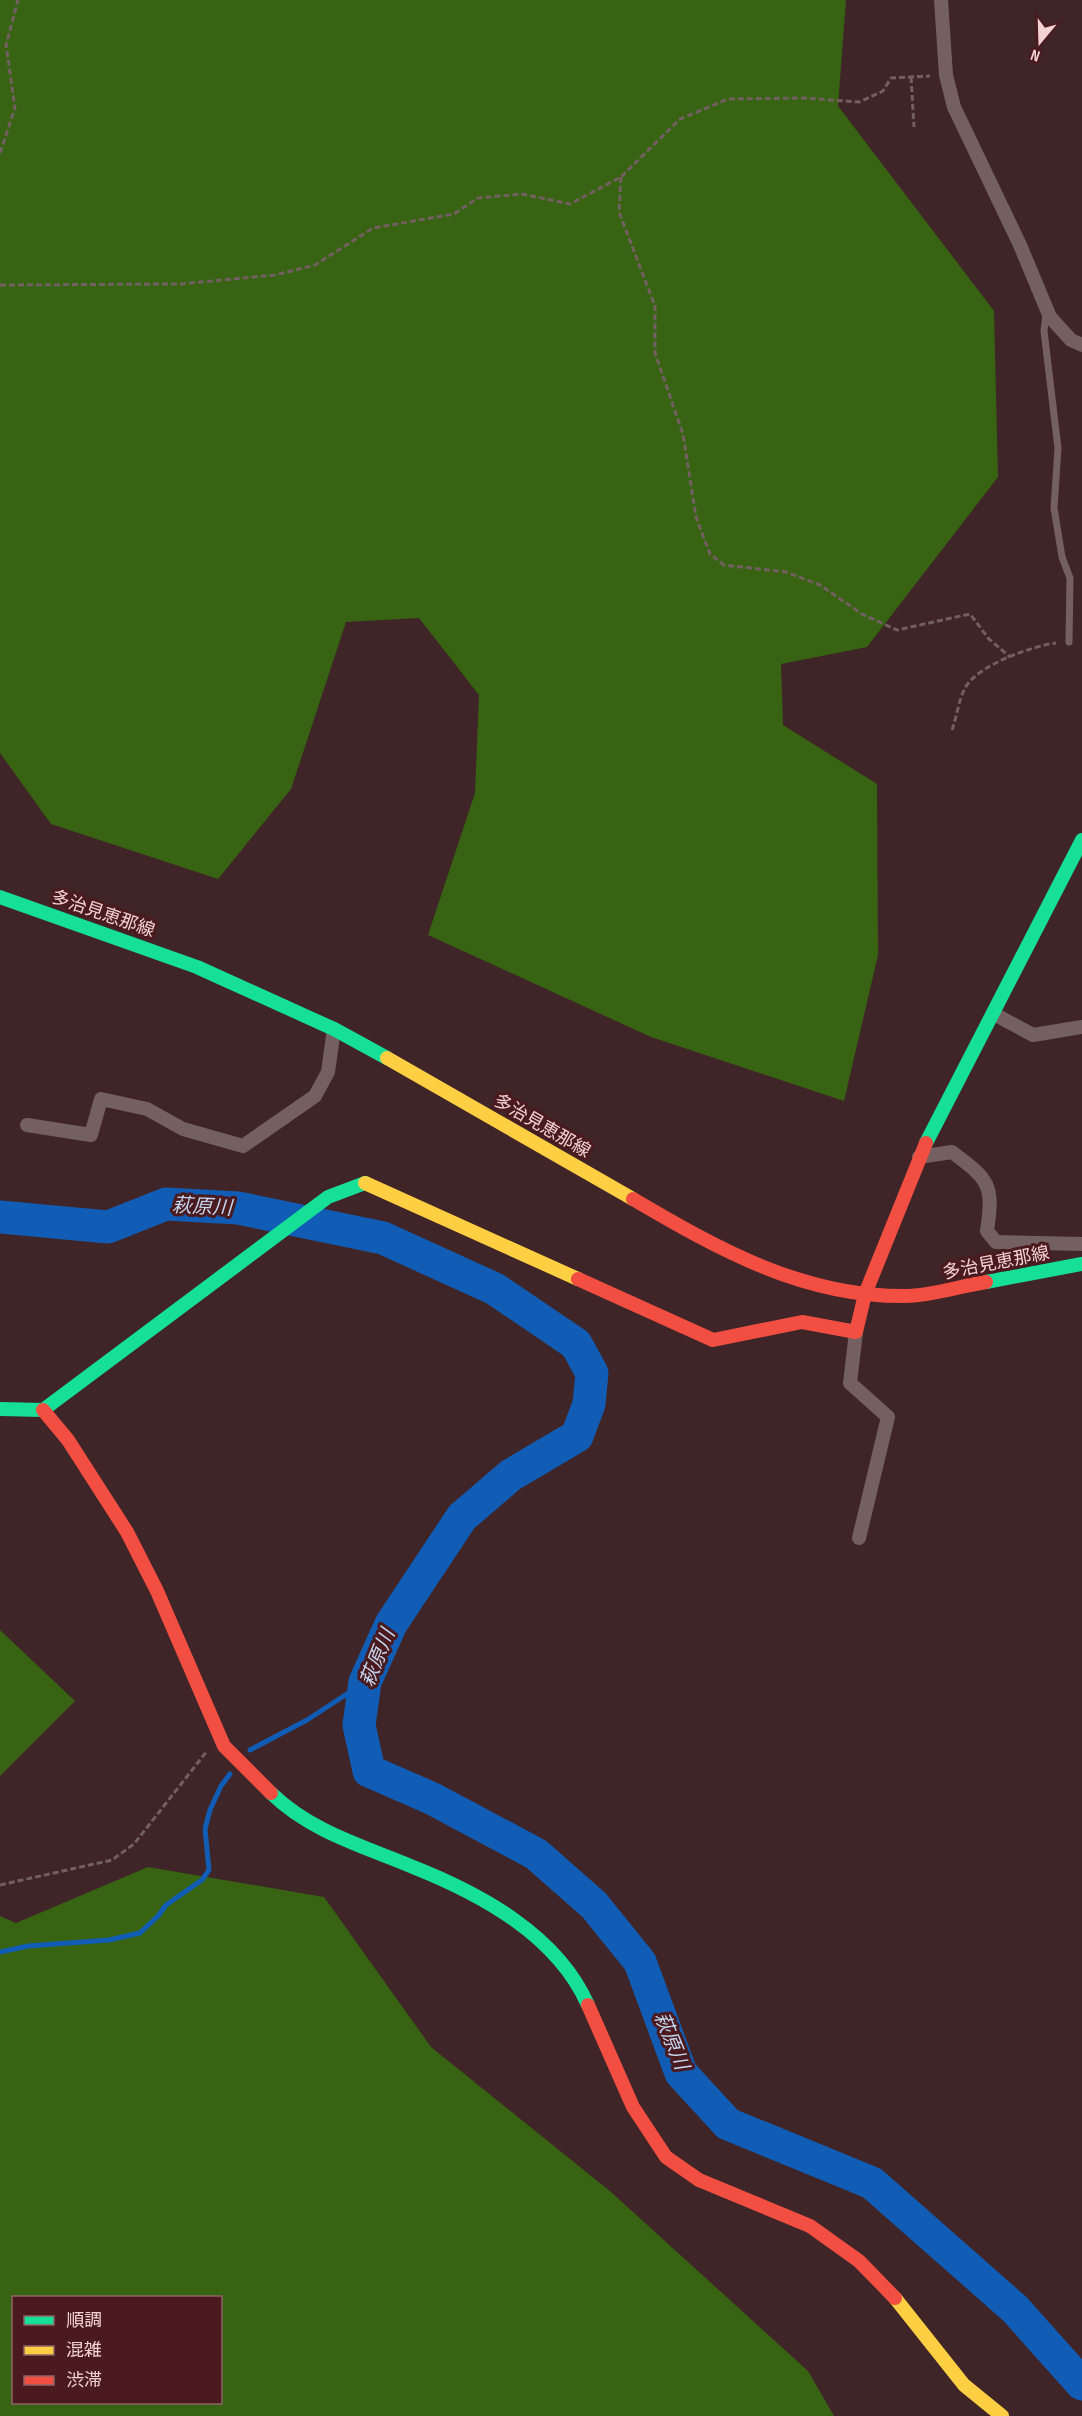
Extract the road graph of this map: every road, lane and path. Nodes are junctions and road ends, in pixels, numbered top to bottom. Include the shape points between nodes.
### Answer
1 (18, 0) edge
2 (941, 0) edge
3 (946, 75) junction
4 (911, 77) junction
5 (914, 127) dead end
6 (0, 153) edge
7 (621, 177) junction
8 (0, 285) edge
9 (1046, 308) junction
10 (1082, 345) edge
11 (1069, 642) joint
12 (1010, 657) junction
13 (952, 730) dead end
14 (1082, 840) edge
15 (0, 897) edge
16 (994, 1014) junction
17 (1082, 1027) edge
18 (334, 1029) junction
19 (27, 1125) dead end
20 (919, 1157) junction
21 (1082, 1244) edge
22 (1082, 1264) edge
23 (865, 1294) junction
24 (856, 1332) junction
25 (0, 1409) edge
26 (43, 1410) junction
27 (859, 1538) dead end
28 (220, 1735) junction
29 (0, 1885) edge
30 (1002, 2416) edge

1 - 6 path via 6,45 15,108
2 - 3 street
3 - 4 path
3 - 9 street via 954,107
4 - 5 path
4 - 7 path via 891,78 883,91 859,102 728,99 680,119
7 - 8 path via 570,204 522,194 478,198 454,214 373,228 315,265 275,275 180,284
7 - 12 path via 619,212 656,306 655,352 683,434 696,517 710,554 724,565 786,572 820,585 862,614 897,630 970,614 989,639
9 - 10 street via 1064,332
9 - 11 lane via 1044,331 1058,448 1054,508 1062,557 1070,578
11 - 12 path via 1040,645
12 - 13 path via 967,684
14 - 16 street
15 - 18 street, 多治見恵那線 via 197,967
16 - 17 street via 1034,1035
16 - 20 street
18 - 19 street via 328,1072 315,1096 243,1146 183,1130 147,1108 101,1100 92,1135
18 - 23 street, 多治見恵那線 via 712,1245 768,1271 813,1285
20 - 21 street via 952,1152 981,1174 992,1199 987,1231 996,1242
20 - 23 street
22 - 23 street, 多治見恵那線 via 936,1292 907,1296
23 - 24 street
24 - 26 street via 802,1322 713,1340 365,1183 328,1197
24 - 27 street via 850,1383 888,1418
25 - 26 street
26 - 28 street via 68,1440 127,1532 158,1591
28 - 29 path via 134,1844 112,1860
28 - 30 street via 224,1746 266,1788 307,1821 485,1900 554,1952 579,1985 633,2107 666,2157 699,2180 810,2226 859,2261 905,2309 964,2385

